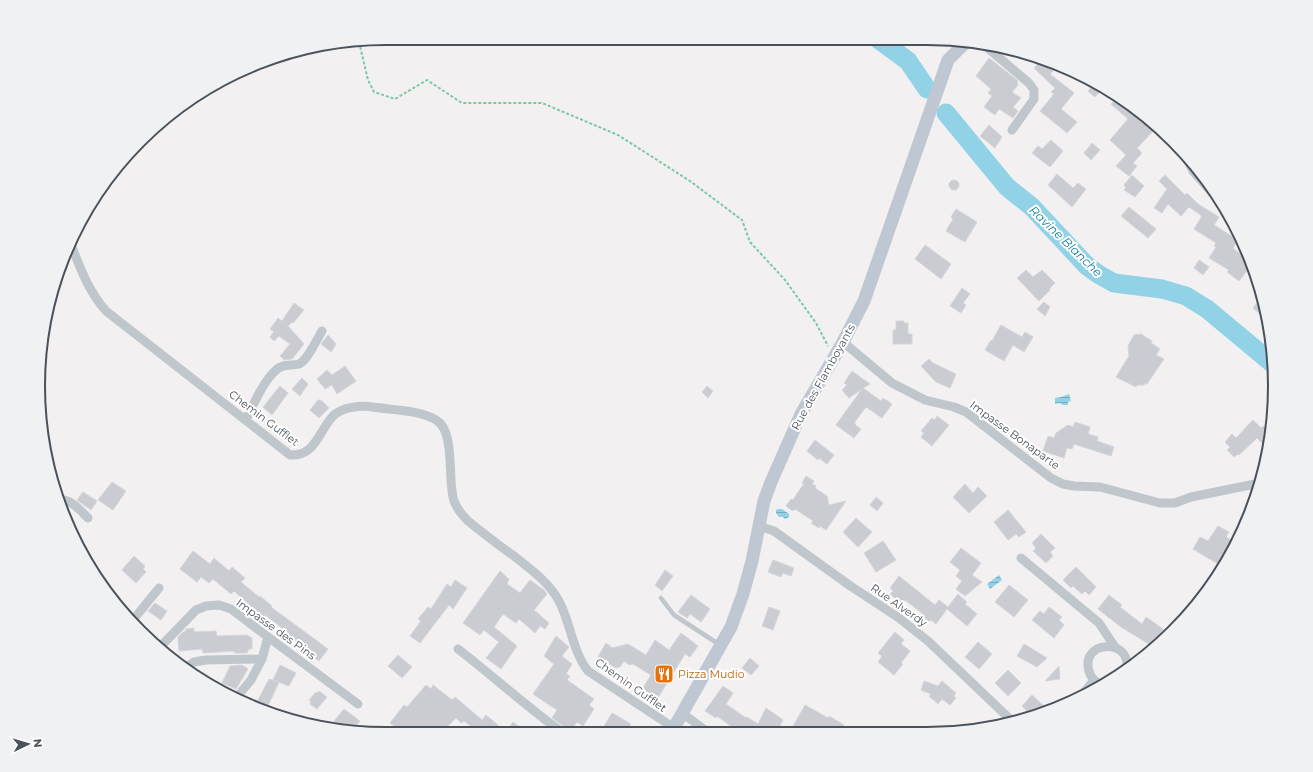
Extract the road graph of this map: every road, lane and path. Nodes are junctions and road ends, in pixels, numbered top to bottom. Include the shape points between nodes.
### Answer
1 (360, 46) edge
2 (961, 47) edge
3 (992, 52) edge
4 (1012, 130) dead end
5 (73, 250) edge
6 (322, 331) dead end
7 (843, 342) junction
8 (835, 354) junction
9 (246, 420) junction
10 (1253, 484) edge
11 (65, 502) edge
12 (88, 518) dead end
13 (759, 526) junction
14 (1021, 558) dead end
15 (159, 588) dead end
16 (661, 598) dead end
17 (136, 617) edge
18 (268, 637) junction
19 (164, 644) edge
20 (720, 645) junction
21 (1115, 647) junction
22 (458, 649) dead end
23 (262, 659) junction
24 (1126, 663) edge
25 (190, 665) edge
26 (1094, 680) junction
27 (1097, 682) edge
28 (1089, 686) edge
29 (240, 694) edge
30 (358, 704) dead end
31 (682, 714) junction
32 (1008, 717) edge
33 (554, 727) edge
34 (666, 727) edge
35 (674, 727) edge
36 (700, 727) edge

1 - 8 path via 368,80 374,92 395,99 427,80 462,103 542,103 618,136 690,181 742,220 750,242 786,280
2 - 7 main road, Rue des Flamboyants via 948,60 864,301
3 - 4 street via 1034,90 1034,99
5 - 9 street, Chemin Gufflet via 90,290 106,311
6 - 9 street via 304,361 276,370
7 - 8 main road, Rue des Flamboyants
7 - 10 street, Impasse Bonaparte via 892,383 925,400 966,412 1051,478 1063,484 1100,486 1160,503 1175,503 1191,497
8 - 13 main road, Rue des Flamboyants via 800,414 787,443 764,501
9 - 34 street, Chemin Gufflet via 290,455 299,455 307,452 333,416 342,410 368,406 421,414 436,420 446,432 452,491 458,511 544,580 566,616 576,650 588,671
11 - 12 street via 75,505
13 - 20 main road, Rue des Flamboyants via 743,594 731,627
13 - 32 street, Rue Alverdy via 774,531 910,627
14 - 21 street via 1099,623
15 - 17 street
16 - 20 lane via 674,615
18 - 19 street, Impasse des Pins via 231,609 219,605 196,610
18 - 23 street
18 - 30 street, Impasse des Pins
20 - 31 main road, Rue des Flamboyants
21 - 24 street via 1125,657
21 - 26 street via 1097,648 1090,656 1088,667
22 - 33 street
23 - 25 street via 206,660
23 - 29 street via 251,680
26 - 27 street
26 - 28 street
31 - 35 main road, Rue des Flamboyants
31 - 36 street

